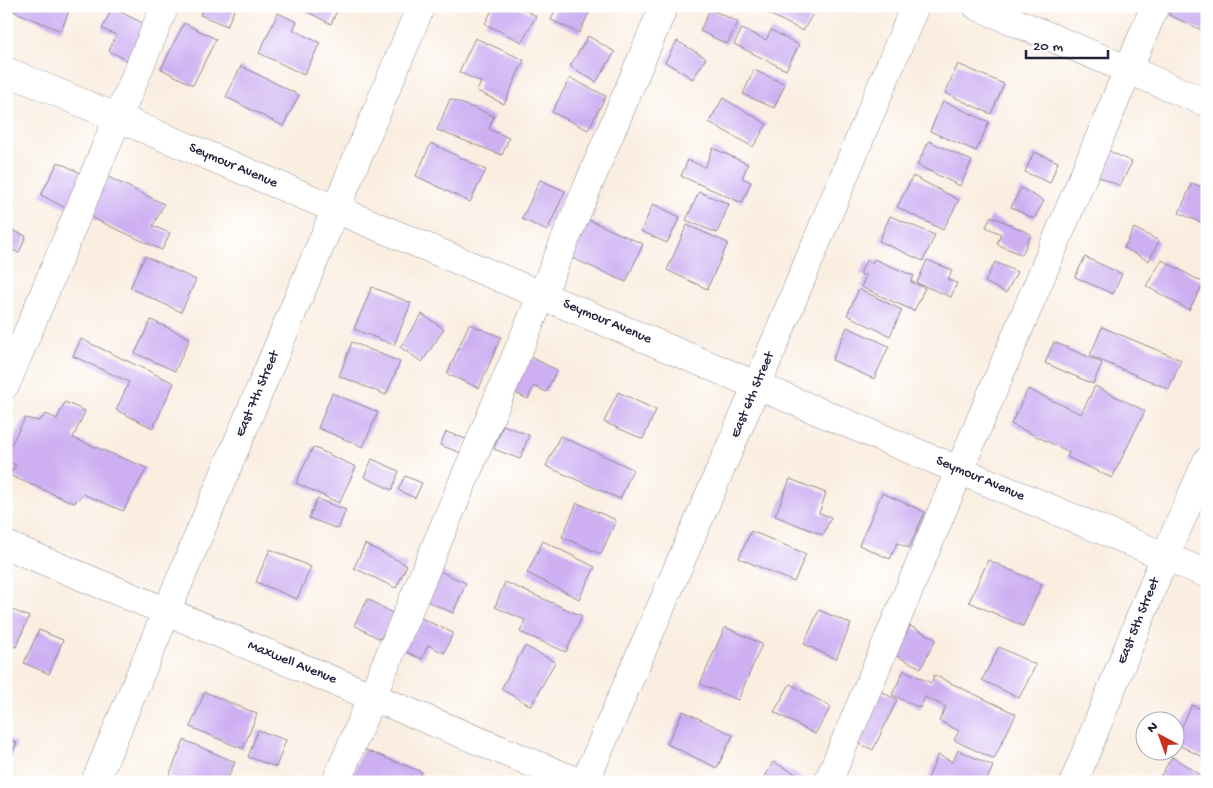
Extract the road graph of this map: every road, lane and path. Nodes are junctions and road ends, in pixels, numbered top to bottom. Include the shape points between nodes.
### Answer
1 (165, 6) edge
2 (421, 6) edge
3 (664, 6) edge
4 (915, 6) edge
5 (977, 6) edge
6 (1156, 6) edge
7 (1129, 70) junction
8 (6, 71) edge
9 (1207, 103) edge
10 (118, 118) junction
11 (336, 209) junction
12 (542, 295) junction
13 (6, 384) edge
14 (757, 385) junction
15 (1207, 461) edge
16 (960, 470) junction
17 (6, 545) edge
18 (1165, 556) junction
19 (1207, 574) edge
20 (167, 612) junction
21 (372, 696) junction
22 (95, 782) edge
23 (336, 782) edge
24 (578, 782) edge
25 (585, 782) edge
26 (828, 782) edge
27 (1074, 782) edge

1 - 10 street
2 - 11 street, East 7th Street
3 - 12 street
4 - 14 street, East 6th Street
5 - 7 street
6 - 7 street
7 - 9 street
7 - 16 street
8 - 10 street, Seymour Avenue
10 - 11 street, Seymour Avenue
10 - 13 street
11 - 12 street, Seymour Avenue
11 - 20 street, East 7th Street
12 - 14 street, Seymour Avenue
12 - 21 street
14 - 16 street, Seymour Avenue
14 - 25 street, East 6th Street
15 - 18 street, East 5th Street
16 - 18 street, Seymour Avenue
16 - 26 street
17 - 20 street, Maxwell Avenue
18 - 19 street, Seymour Avenue
18 - 27 street, East 5th Street
20 - 21 street, Maxwell Avenue
20 - 22 street, East 7th Street
21 - 23 street
21 - 24 street, Maxwell Avenue

